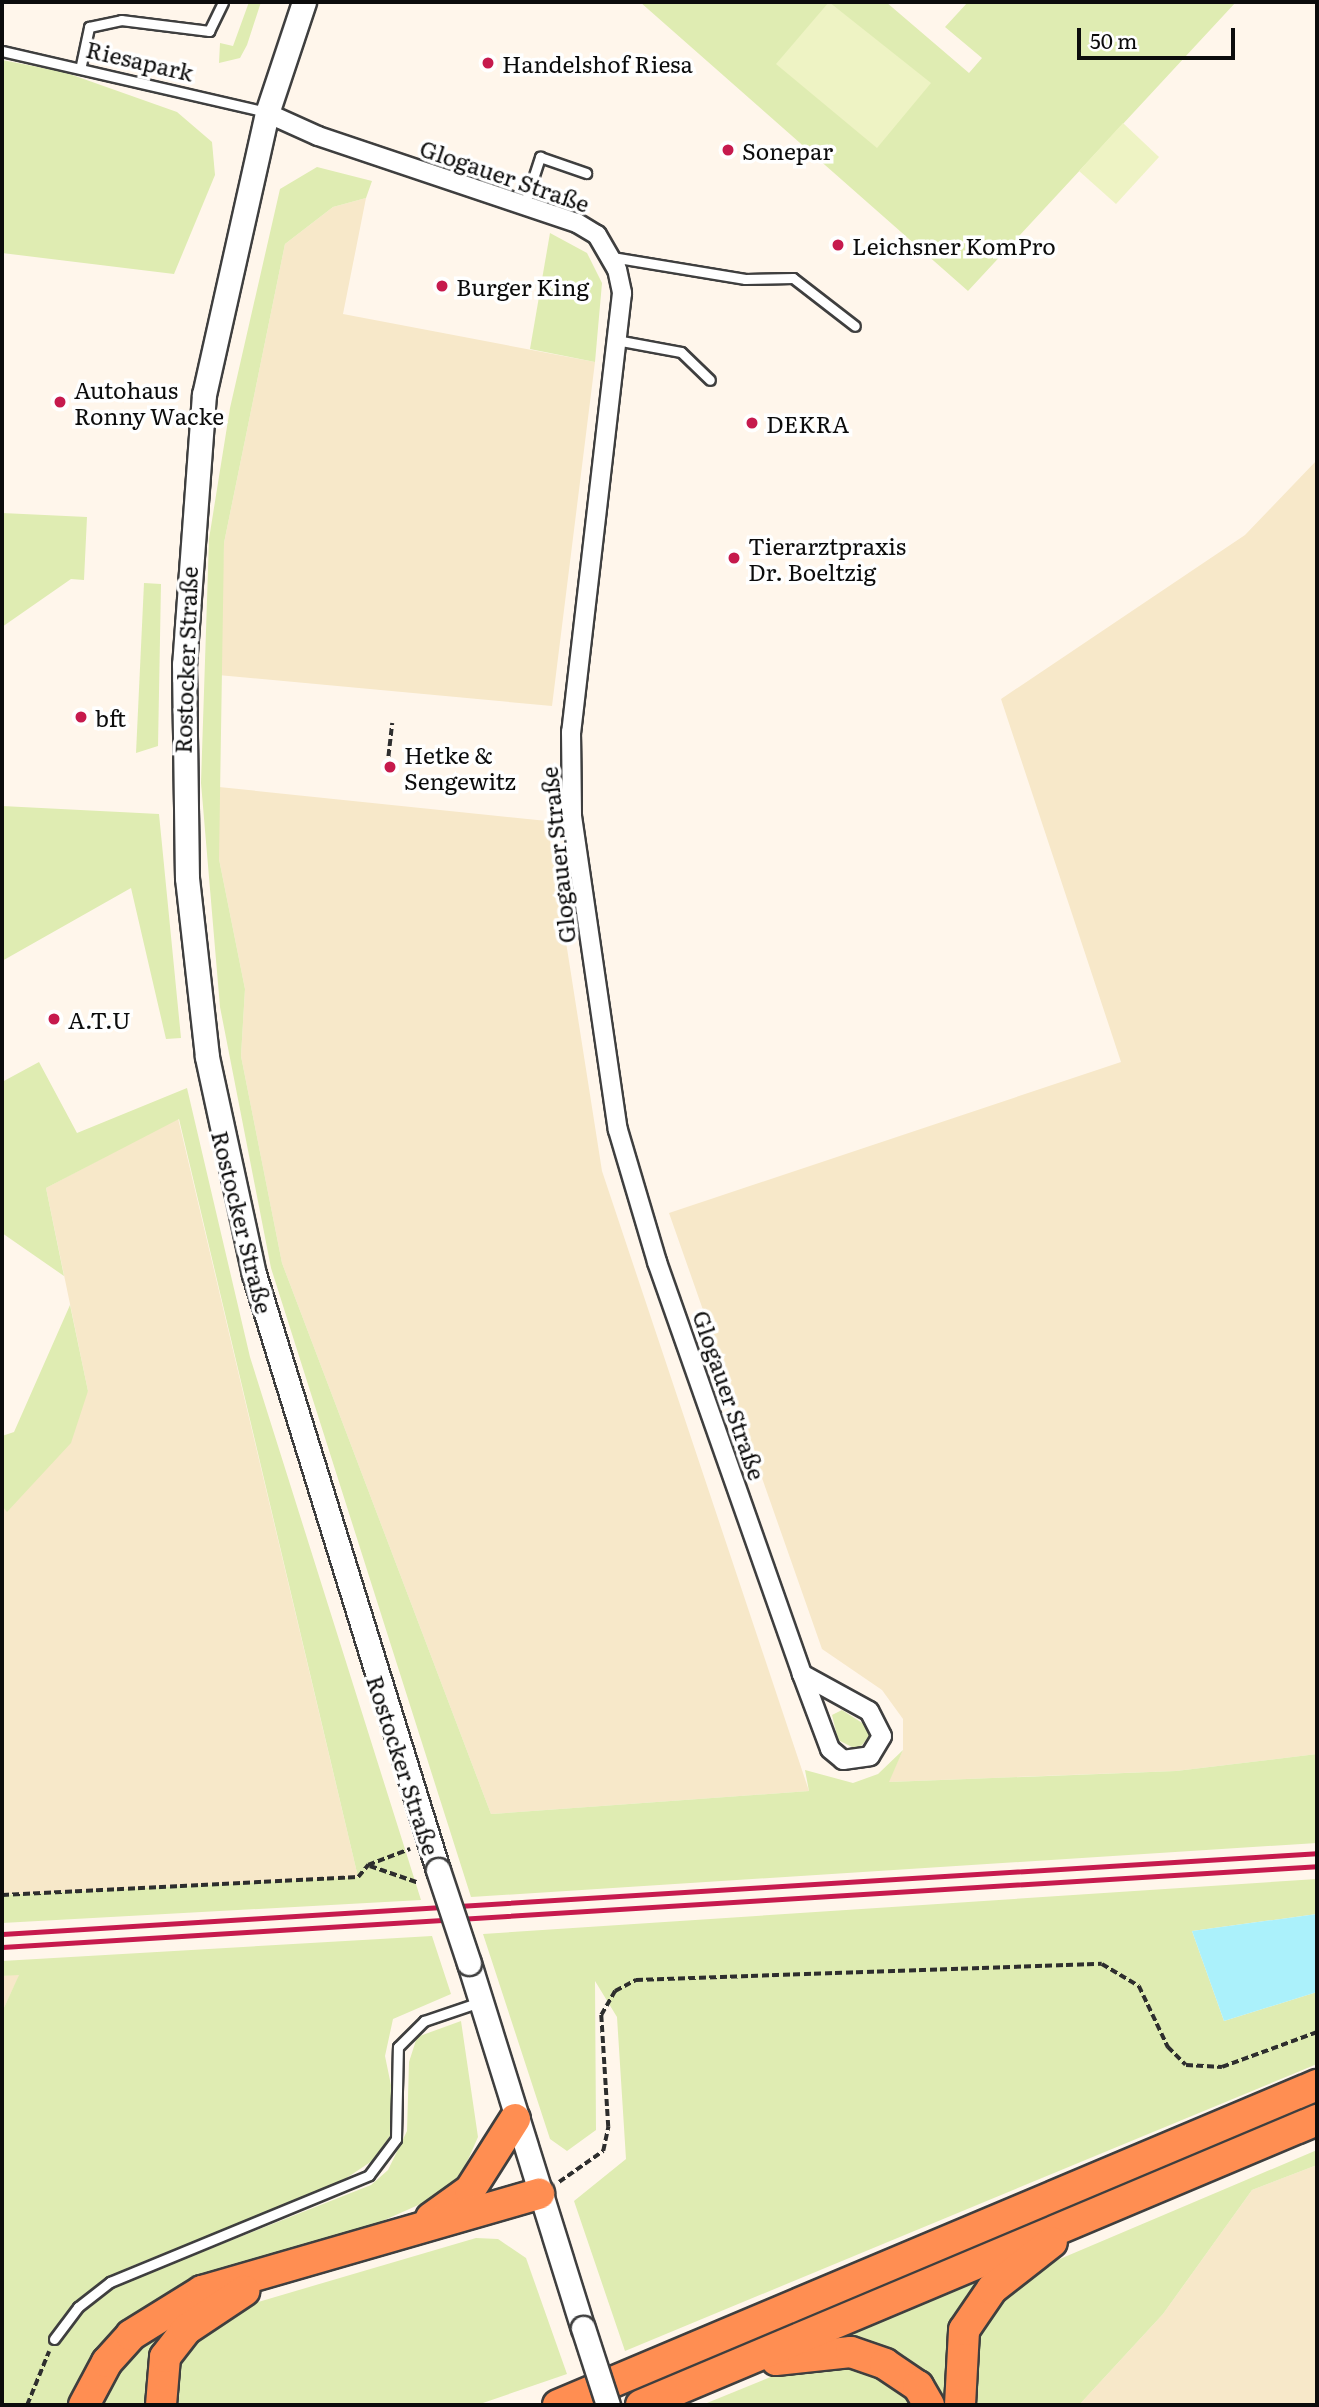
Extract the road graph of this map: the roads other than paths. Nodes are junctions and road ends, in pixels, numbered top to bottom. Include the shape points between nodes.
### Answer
1 (223, 2) edge
2 (304, 2) edge
3 (2, 51) edge
4 (81, 65) junction
5 (267, 113) junction
6 (586, 173) dead end
7 (524, 206) junction
8 (612, 257) junction
9 (855, 326) dead end
10 (616, 340) junction
11 (710, 380) dead end
12 (802, 1674) junction
13 (480, 2002) junction
14 (1317, 2085) edge
15 (515, 2119) junction
16 (1317, 2120) edge
17 (539, 2194) junction
18 (1086, 2216) junction
19 (412, 2232) junction
20 (280, 2274) junction
21 (54, 2339) road end
22 (734, 2366) junction
23 (84, 2405) edge
24 (161, 2405) edge
25 (558, 2405) edge
26 (608, 2405) edge
27 (641, 2405) edge
28 (929, 2405) edge
29 (960, 2405) edge

1 - 4 lane via 209,31 121,20 89,27
2 - 5 street, Rostocker Straße
3 - 4 lane, Riesapark
4 - 5 lane, Riesapark
5 - 7 street, Glogauer Straße via 318,136
5 - 13 street, Rostocker Straße, bridge via 204,394 184,664 187,878 207,1057 254,1274
6 - 7 lane via 540,156
7 - 8 street, Glogauer Straße via 577,223 597,235
8 - 9 lane via 745,279 793,278
8 - 10 street, Glogauer Straße via 622,293
10 - 11 lane via 681,352
10 - 12 street, Glogauer Straße via 570,732 572,816 626,1163
12 - 12 street, Glogauer Straße via 830,1749 843,1760 870,1756 882,1736 869,1711
13 - 15 street, Rostocker Straße
13 - 21 lane via 425,2021 398,2047 396,2139 369,2175 110,2282 78,2307
14 - 25 highway
15 - 17 street, Rostocker Straße
15 - 19 highway via 470,2189
16 - 18 highway
17 - 19 highway
17 - 26 street, Rostocker Straße, bridge
18 - 22 highway
18 - 29 highway via 992,2288 971,2319 956,2376
19 - 20 highway
20 - 23 highway via 202,2291 131,2335 107,2362
20 - 24 highway via 226,2300 187,2329 165,2357
22 - 27 highway
22 - 28 highway via 851,2352 896,2371 918,2386

